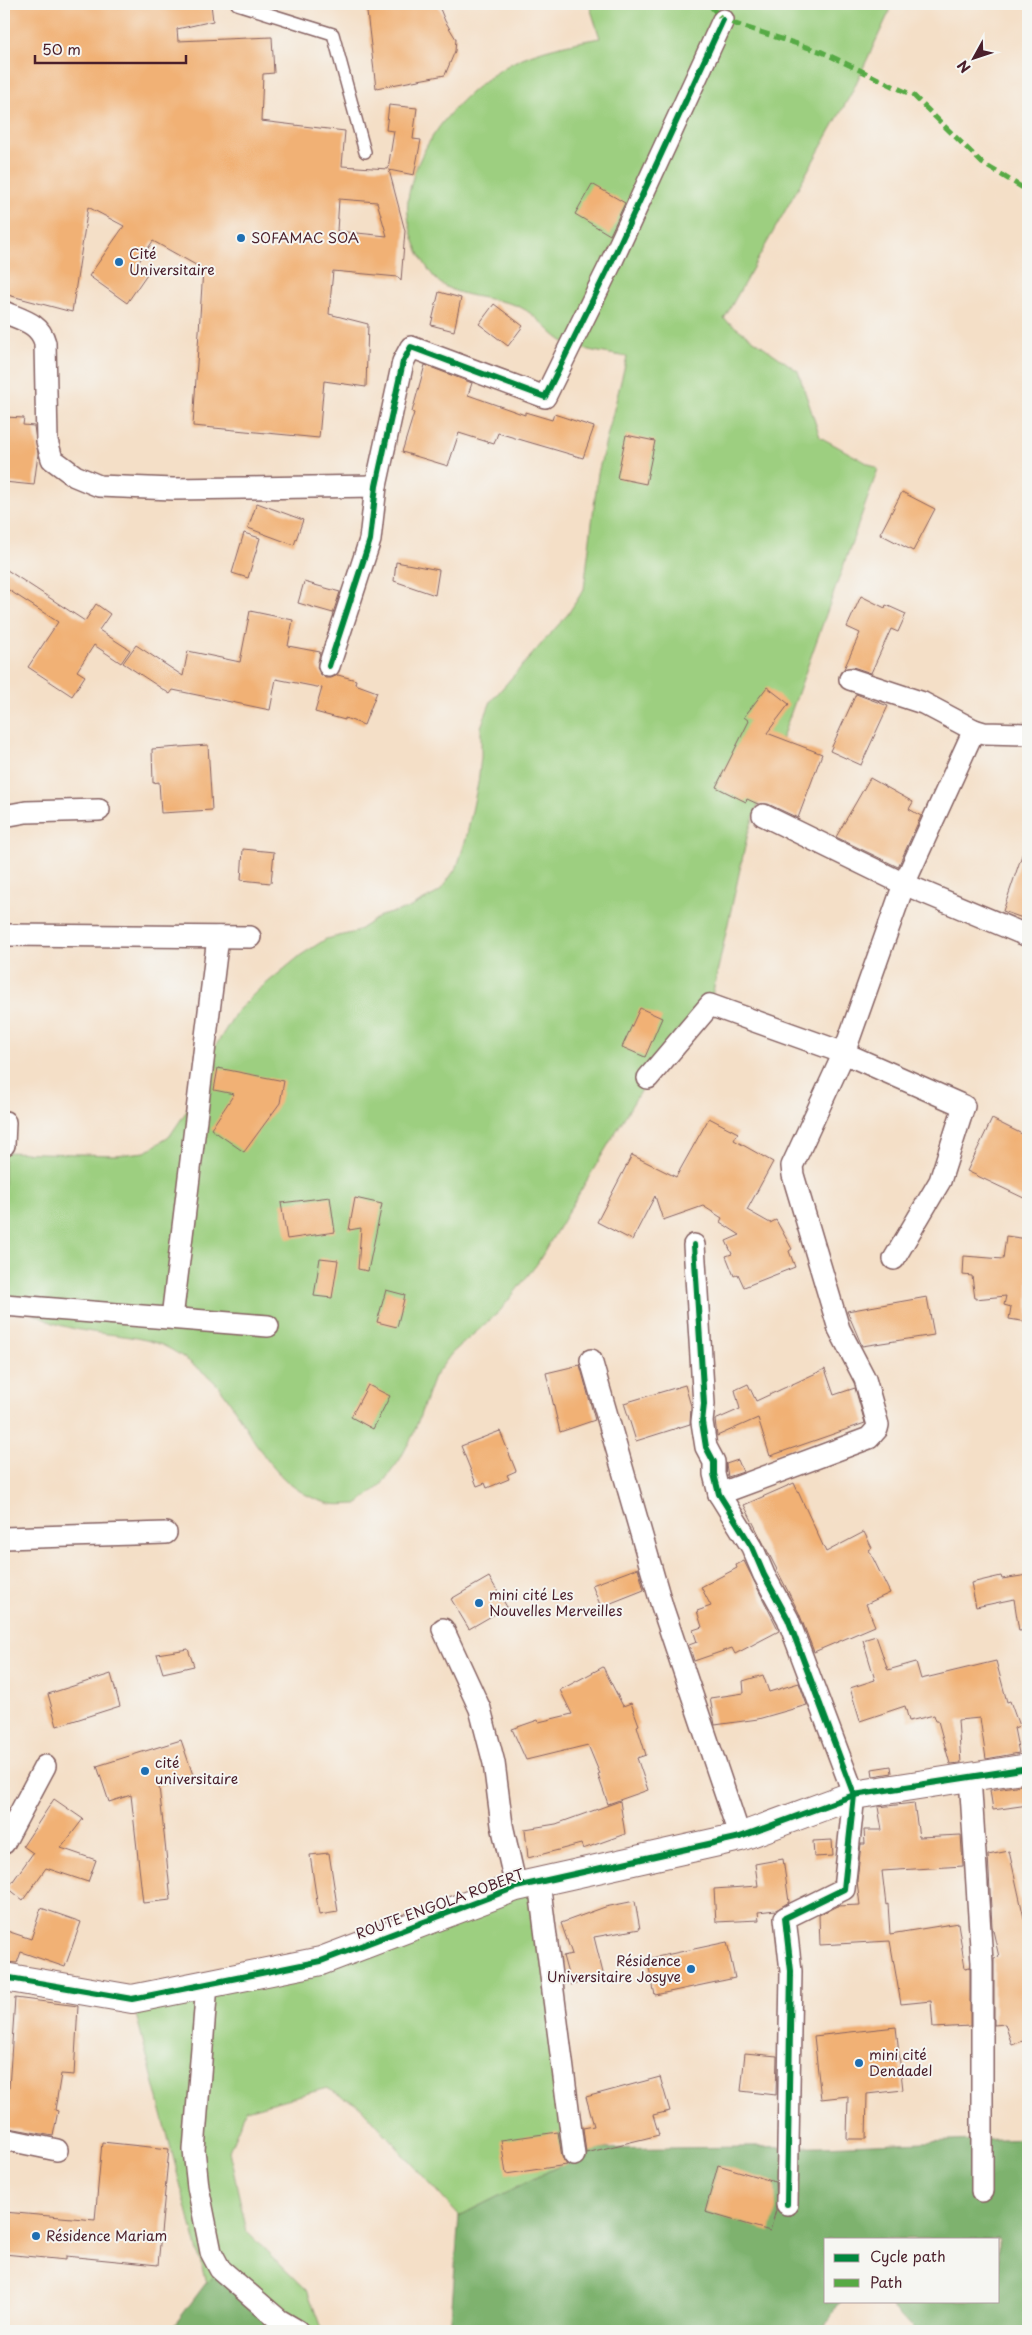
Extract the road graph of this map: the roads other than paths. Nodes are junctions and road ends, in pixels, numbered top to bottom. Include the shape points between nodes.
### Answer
1 (236, 4) edge
2 (723, 20) dead end
3 (365, 152) dead end
4 (4, 312) edge
5 (376, 486) junction
6 (329, 666) dead end
7 (850, 679) dead end
8 (974, 730) junction
9 (1028, 734) edge
10 (100, 810) dead end
11 (763, 815) dead end
12 (4, 816) edge
13 (904, 884) junction
14 (4, 935) edge
15 (1028, 936) edge
16 (218, 937) junction
17 (250, 937) dead end
18 (844, 1053) junction
19 (648, 1078) dead end
20 (5, 1122) dead end
21 (4, 1145) edge
22 (694, 1245) dead end
23 (894, 1259) dead end
24 (4, 1305) edge
25 (172, 1318) junction
26 (268, 1326) dead end
27 (590, 1360) dead end
28 (719, 1494) junction
29 (166, 1533) dead end
30 (4, 1538) edge
31 (443, 1629) dead end
32 (45, 1766) dead end
33 (1028, 1768) edge
34 (970, 1777) junction
35 (854, 1795) junction
36 (740, 1837) junction
37 (4, 1843) edge
38 (528, 1884) junction
39 (4, 1977) edge
40 (207, 1984) junction
41 (4, 2139) edge
42 (57, 2150) dead end
43 (574, 2155) dead end
44 (982, 2191) dead end
45 (787, 2204) dead end
46 (298, 2331) edge

1 - 3 lane via 333,34
2 - 5 street via 545,397 411,347 403,362
4 - 5 street via 35,325 42,332 45,343 46,441 52,459 75,476 99,486 173,489
5 - 6 street via 370,540
7 - 8 street via 923,703
8 - 9 street
8 - 13 street
10 - 12 street via 26,812
11 - 13 street
13 - 15 street
13 - 18 street
14 - 16 street
16 - 17 street
16 - 25 street
18 - 19 street via 710,1005
18 - 23 street via 964,1106 940,1181
18 - 28 street via 792,1166 839,1329 865,1379 877,1429 869,1438
20 - 21 street
22 - 28 street via 704,1404 702,1422
24 - 25 street
25 - 26 street
27 - 36 street via 662,1606
28 - 35 street via 752,1547 788,1619
29 - 30 street
31 - 38 street via 480,1709 494,1763 502,1825
32 - 37 street
33 - 34 street, ROUTE ENGOLA ROBERT
34 - 35 street, ROUTE ENGOLA ROBERT
34 - 44 street via 982,1962
35 - 36 street, ROUTE ENGOLA ROBERT
35 - 45 street via 844,1889 785,1918 791,1971
36 - 38 street, ROUTE ENGOLA ROBERT
38 - 40 street, ROUTE ENGOLA ROBERT via 321,1960
38 - 43 street
39 - 40 street, ROUTE ENGOLA ROBERT via 132,1999
40 - 46 street via 194,2150 211,2252 220,2269 279,2320
41 - 42 street

